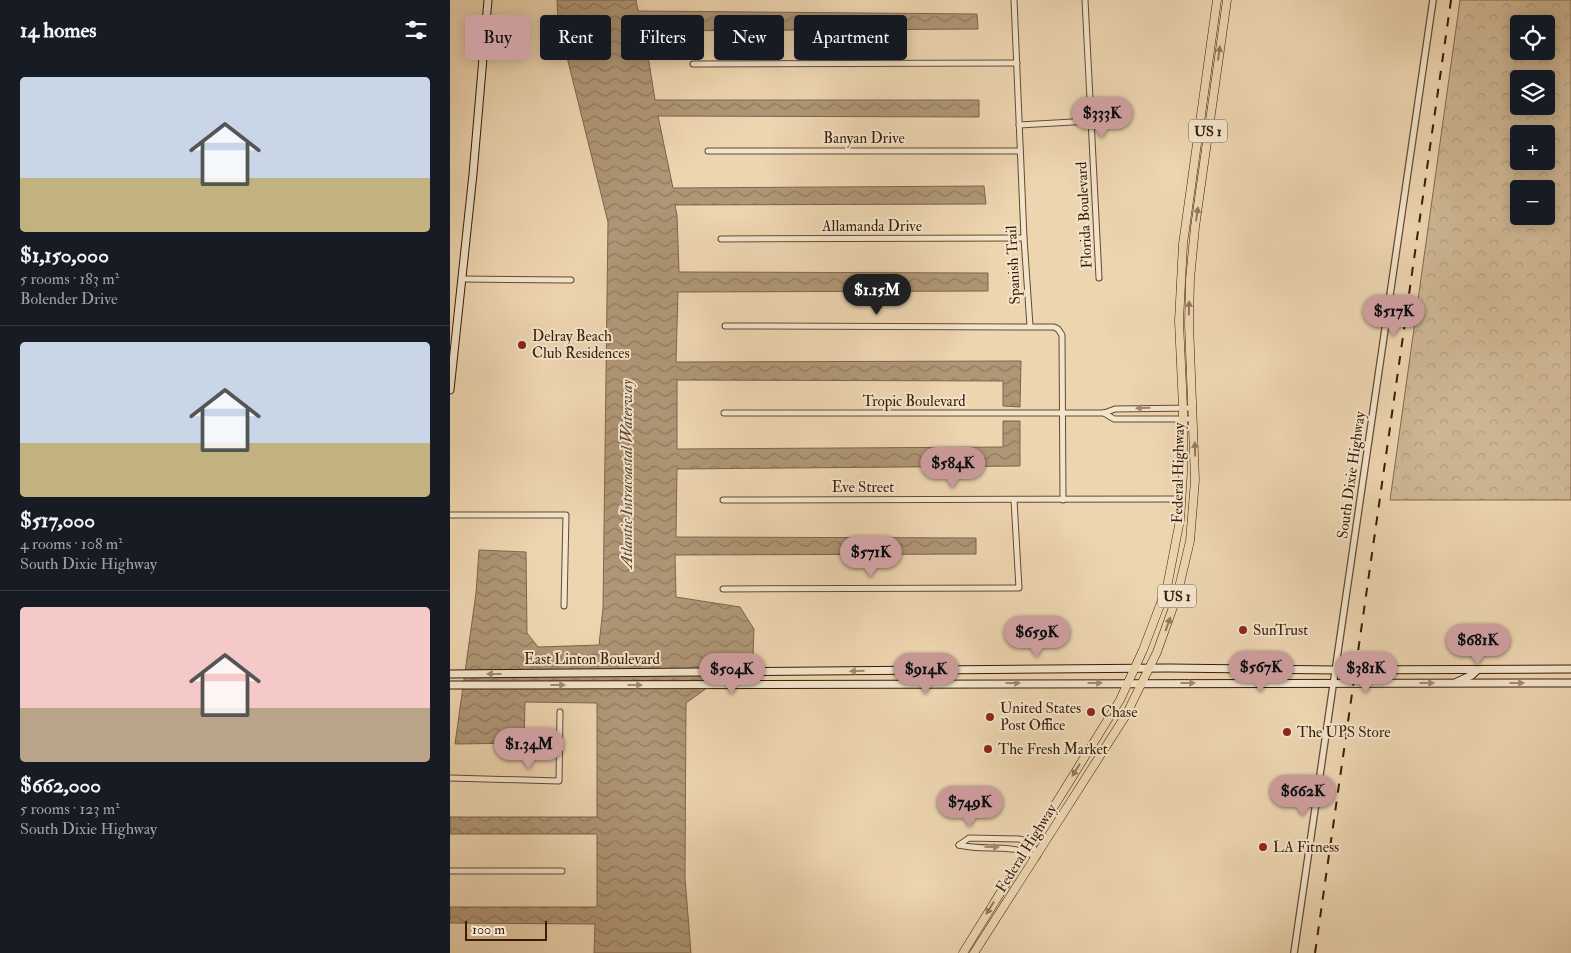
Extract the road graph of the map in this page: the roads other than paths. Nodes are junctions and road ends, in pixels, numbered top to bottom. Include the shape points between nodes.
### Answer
1 (488, 0) edge
2 (1014, 0) edge
3 (1085, 0) edge
4 (1217, 0) edge
5 (1227, 0) edge
6 (1433, 0) edge
7 (1017, 63) junction
8 (692, 64) dead end
9 (1091, 121) junction
10 (1019, 125) junction
11 (708, 151) dead end
12 (1020, 151) junction
13 (721, 238) dead end
14 (1024, 238) junction
15 (1099, 278) dead end
16 (462, 279) junction
17 (1180, 279) junction
18 (571, 280) dead end
19 (1190, 290) junction
20 (725, 326) dead end
21 (1030, 326) junction
22 (450, 390) edge
23 (1183, 408) junction
24 (1192, 408) junction
25 (1063, 413) junction
26 (1104, 413) junction
27 (724, 414) dead end
28 (1183, 418) junction
29 (1194, 419) junction
30 (723, 500) dead end
31 (1014, 500) junction
32 (1063, 500) junction
33 (1182, 500) junction
34 (450, 515) edge
35 (723, 588) dead end
36 (564, 606) dead end
37 (1134, 669) junction
38 (1150, 669) junction
39 (940, 670) junction
40 (1258, 670) junction
41 (1335, 670) junction
42 (1477, 670) junction
43 (1495, 670) junction
44 (1571, 670) edge
45 (453, 674) edge
46 (1245, 682) junction
47 (941, 683) junction
48 (1128, 683) junction
49 (1143, 683) junction
50 (1333, 683) junction
51 (1455, 683) junction
52 (1472, 683) junction
53 (1571, 683) edge
54 (453, 685) edge
55 (560, 712) dead end
56 (450, 778) edge
57 (1031, 842) junction
58 (1025, 851) junction
59 (1037, 857) junction
60 (450, 871) edge
61 (562, 871) dead end
62 (962, 953) edge
63 (974, 953) edge
64 (1294, 953) edge

1 - 16 main road
2 - 7 street, Spanish Trail
3 - 9 street, Florida Boulevard
4 - 17 main road, Federal Highway / US 1
19 -> 5 main road, Federal Highway / US 1 via 1194,229
6 - 41 street, South Dixie Highway
7 - 8 street
7 - 10 street, Spanish Trail
9 - 10 street
9 - 15 street, Florida Boulevard
10 - 12 street, Spanish Trail
11 - 12 street, Banyan Drive
12 - 14 street, Spanish Trail
13 - 14 street, Allamanda Drive
14 - 21 street, Spanish Trail
16 - 18 street
16 - 22 main road
17 - 19 main road
17 - 23 main road, Federal Highway / US 1
24 -> 19 main road, Federal Highway / US 1
20 - 21 street
21 - 25 street via 1054,327 1062,335
23 - 24 street, Tropic Boulevard
23 -> 26 street, Tropic Boulevard via 1116,408
23 - 28 main road, Federal Highway / US 1
24 - 29 main road, Federal Highway / US 1
25 - 26 street, Tropic Boulevard
25 - 27 street, Tropic Boulevard
25 - 32 street
26 - 28 street, Tropic Boulevard via 1114,419
28 - 29 street, Tropic Boulevard
28 - 33 main road, Federal Highway / US 1
38 -> 29 main road, Federal Highway / US 1 via 1173,609 1190,542 1195,480
30 - 31 street, Eve Street
31 - 32 street, Eve Street
31 - 35 street via 1019,588
32 - 33 street, Eve Street
33 - 37 main road, Federal Highway / US 1 via 1166,591
34 - 36 street via 566,516
37 - 38 main road, East Linton Boulevard
37 - 39 main road, East Linton Boulevard
37 - 48 main road, Federal Highway / US 1
38 - 40 main road, East Linton Boulevard
38 - 49 main road, Federal Highway / US 1
39 -> 45 main road, East Linton Boulevard
39 - 47 main road
40 - 41 main road, East Linton Boulevard
40 - 46 main road
41 - 42 main road, East Linton Boulevard
41 - 50 street, South Dixie Highway
42 - 43 main road, East Linton Boulevard
42 - 51 main road
43 - 44 main road, East Linton Boulevard
43 - 52 main road
49 -> 46 main road, East Linton Boulevard
46 - 50 main road, East Linton Boulevard
47 -> 48 main road, East Linton Boulevard
54 -> 47 main road, East Linton Boulevard
48 - 49 main road, East Linton Boulevard
48 -> 57 main road, Federal Highway / US 1
49 - 59 main road, Federal Highway / US 1
50 -> 51 main road, East Linton Boulevard
50 - 64 street, South Dixie Highway
51 - 52 main road, East Linton Boulevard
52 -> 53 main road, East Linton Boulevard
55 - 56 street via 559,781
57 - 58 main road, Federal Highway / US 1
57 -> 58 street via 969,838 959,845
57 - 59 street
58 - 59 street
58 -> 62 main road, Federal Highway / US 1
59 - 63 main road, Federal Highway / US 1
60 - 61 street

